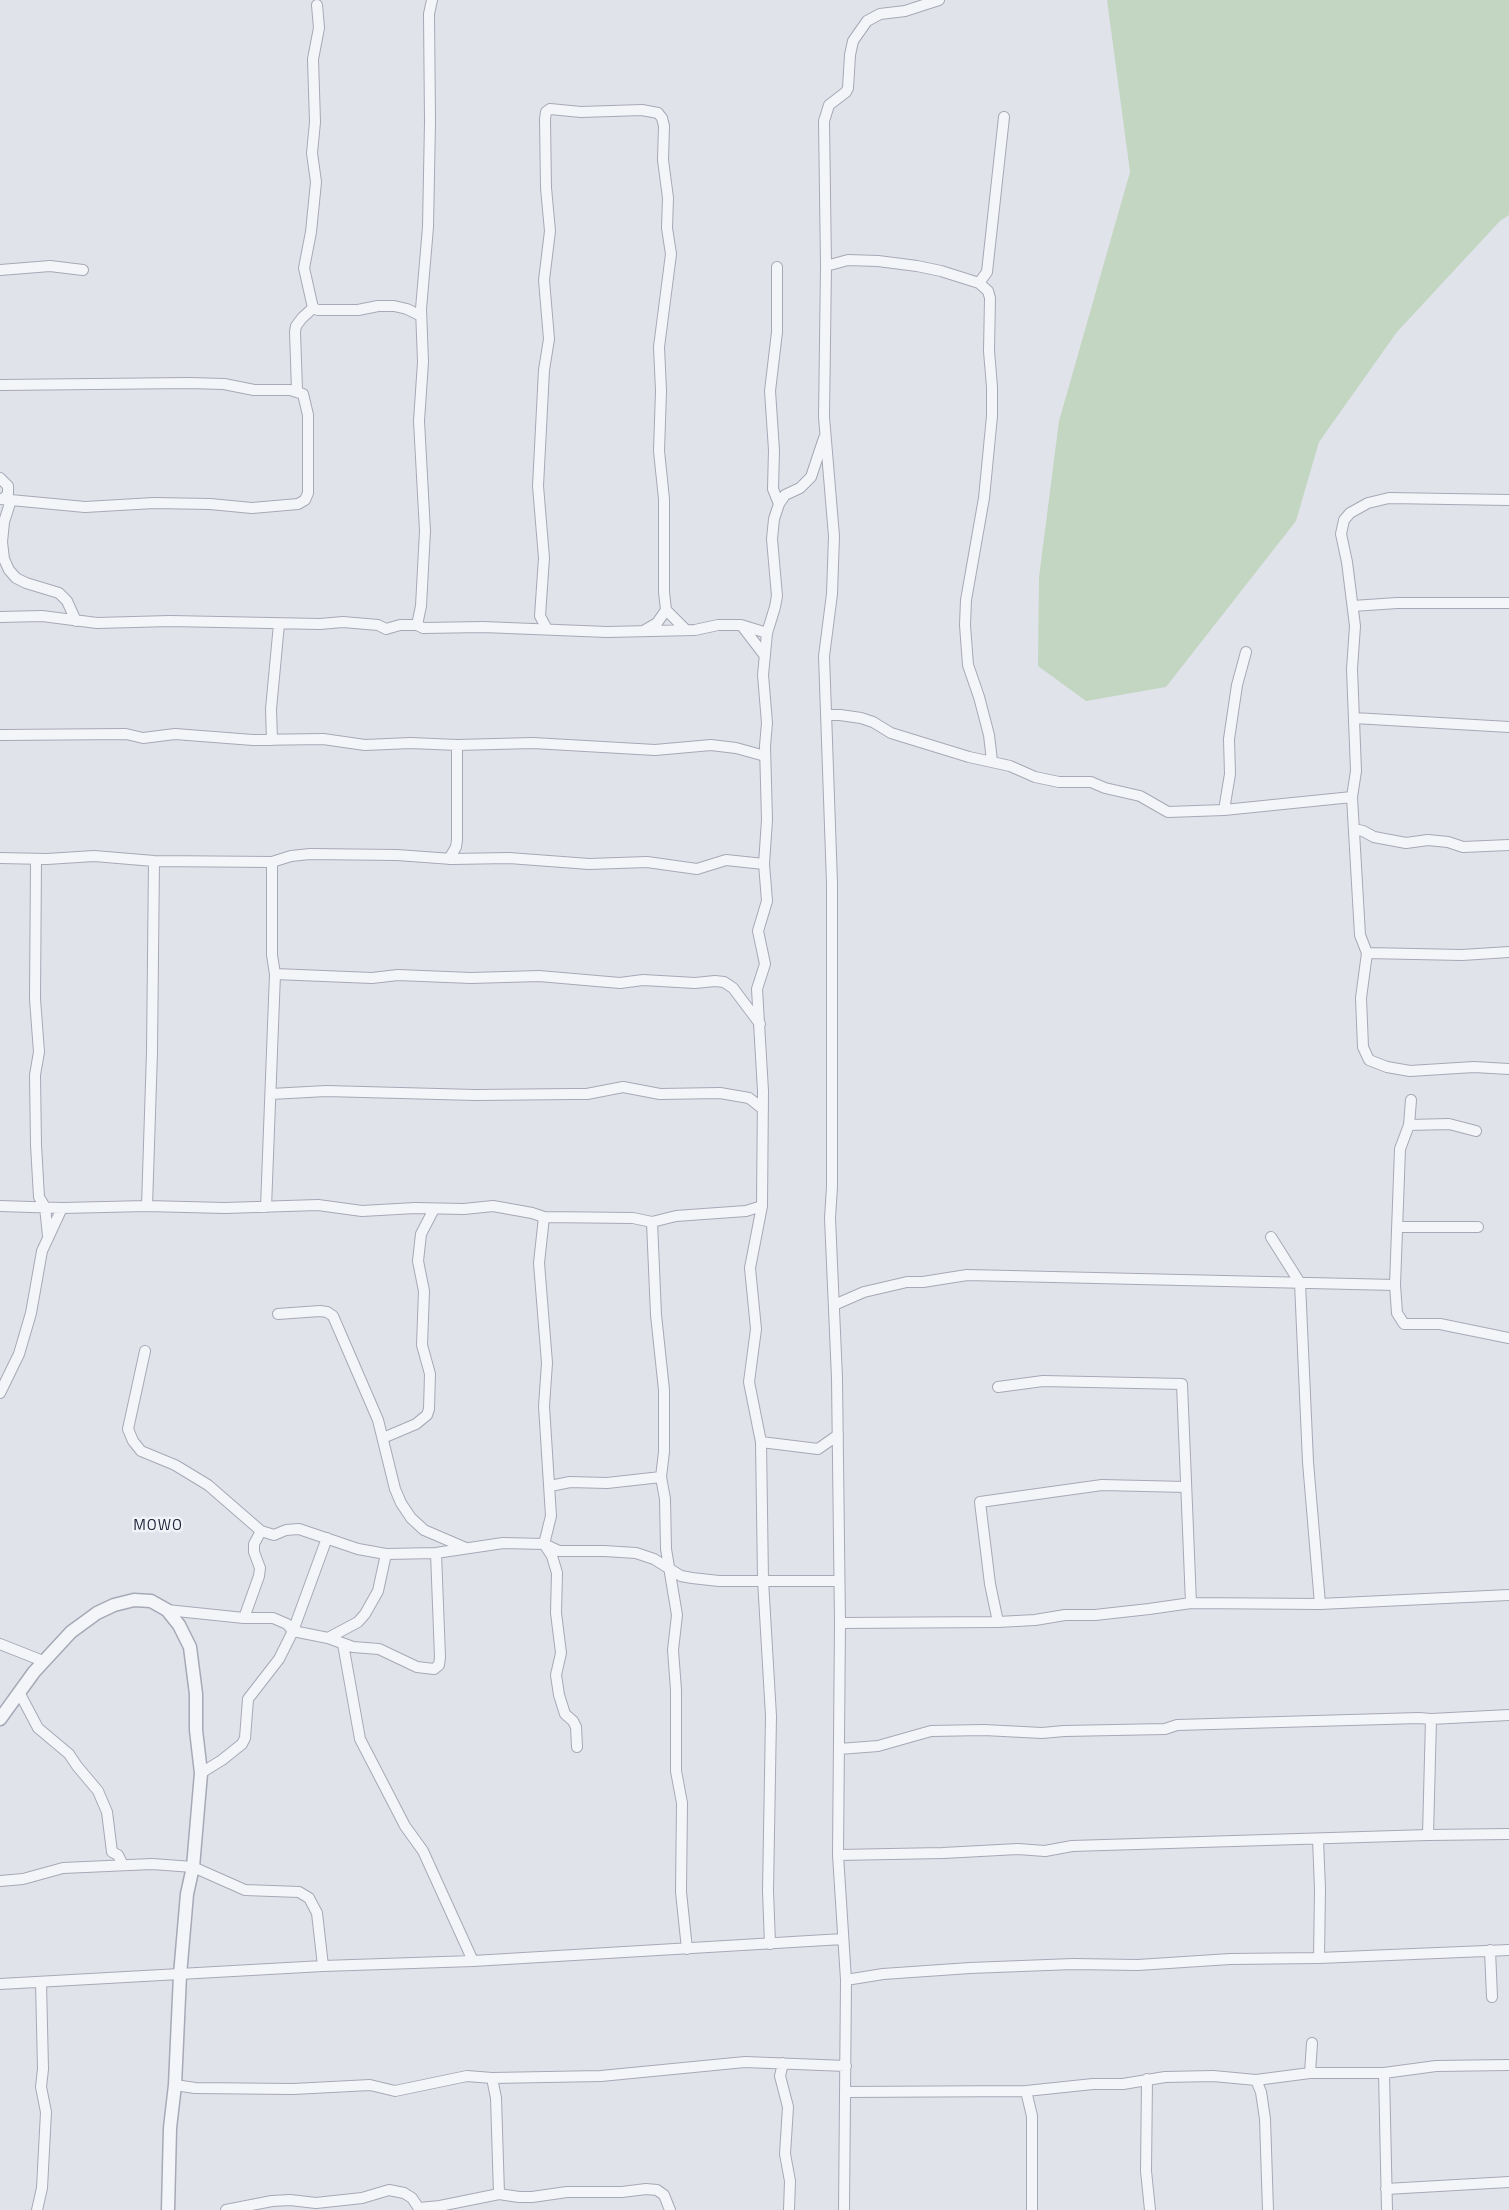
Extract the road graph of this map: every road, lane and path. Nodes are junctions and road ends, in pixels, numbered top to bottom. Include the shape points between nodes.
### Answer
1 (432, 0) edge
2 (936, 0) edge
3 (317, 4) dead end
4 (1004, 117) dead end
5 (826, 266) junction
6 (776, 267) dead end
7 (0, 270) edge
8 (83, 270) dead end
9 (978, 283) junction
10 (313, 308) junction
11 (422, 316) junction
12 (0, 385) edge
13 (296, 390) junction
14 (824, 437) junction
15 (816, 458) junction
16 (828, 463) junction
17 (0, 478) edge
18 (5, 499) edge
19 (1509, 500) edge
20 (779, 504) junction
21 (1509, 603) edge
22 (1353, 606) junction
23 (666, 610) junction
24 (540, 616) junction
25 (0, 617) edge
26 (76, 621) junction
27 (279, 624) junction
28 (417, 625) junction
29 (741, 625) junction
30 (530, 628) junction
31 (547, 629) junction
32 (644, 630) junction
33 (686, 630) junction
34 (767, 633) junction
35 (1246, 652) dead end
36 (765, 656) junction
37 (827, 715) junction
38 (1354, 718) junction
39 (1509, 727) edge
40 (0, 734) edge
41 (272, 740) junction
42 (458, 745) junction
43 (765, 756) junction
44 (992, 761) junction
45 (1352, 797) junction
46 (1224, 810) junction
47 (1354, 830) junction
48 (1509, 845) edge
49 (0, 858) edge
50 (36, 859) junction
51 (448, 859) junction
52 (154, 861) junction
53 (272, 862) junction
54 (764, 864) junction
55 (1509, 952) edge
56 (1368, 953) junction
57 (275, 974) junction
58 (760, 1024) junction
59 (1509, 1069) edge
60 (764, 1091) junction
61 (271, 1094) junction
62 (749, 1098) junction
63 (1410, 1100) dead end
64 (764, 1109) junction
65 (1409, 1125) junction
66 (1476, 1131) dead end
67 (0, 1206) edge
68 (147, 1206) junction
69 (762, 1206) junction
70 (45, 1207) junction
71 (266, 1207) junction
72 (62, 1208) junction
73 (415, 1208) junction
74 (434, 1209) junction
75 (746, 1211) junction
76 (544, 1217) junction
77 (760, 1220) junction
78 (652, 1222) junction
79 (425, 1225) junction
80 (1397, 1227) junction
81 (1478, 1227) dead end
82 (48, 1236) junction
83 (1271, 1237) dead end
84 (1300, 1283) junction
85 (1394, 1285) junction
86 (834, 1305) junction
87 (278, 1314) dead end
88 (1509, 1338) edge
89 (145, 1351) dead end
90 (998, 1387) dead end
91 (0, 1393) edge
92 (838, 1435) junction
93 (383, 1438) junction
94 (761, 1442) junction
95 (661, 1477) junction
96 (550, 1486) junction
97 (1186, 1487) junction
98 (260, 1531) junction
99 (327, 1538) junction
100 (544, 1544) junction
101 (466, 1548) junction
102 (436, 1553) junction
103 (386, 1554) junction
104 (670, 1570) junction
105 (763, 1580) junction
106 (839, 1581) junction
107 (1509, 1595) edge
108 (1191, 1603) junction
109 (1320, 1604) junction
110 (167, 1610) junction
111 (244, 1618) junction
112 (998, 1622) junction
113 (840, 1623) junction
114 (293, 1631) junction
115 (328, 1638) junction
116 (0, 1644) edge
117 (343, 1644) junction
118 (43, 1661) junction
119 (19, 1692) junction
120 (1509, 1715) edge
121 (0, 1719) edge
122 (1431, 1720) junction
123 (577, 1747) dead end
124 (839, 1749) junction
125 (201, 1773) junction
126 (1509, 1834) edge
127 (1428, 1835) junction
128 (1318, 1839) junction
129 (838, 1855) junction
130 (122, 1865) junction
131 (193, 1867) junction
132 (0, 1881) edge
133 (843, 1939) junction
134 (770, 1944) junction
135 (687, 1948) junction
136 (1490, 1950) junction
137 (1509, 1950) edge
138 (1318, 1958) junction
139 (473, 1961) junction
140 (323, 1966) junction
141 (180, 1975) junction
142 (846, 1980) junction
143 (41, 1982) junction
144 (0, 1984) edge
145 (1492, 1997) dead end
146 (1312, 2043) dead end
147 (783, 2063) junction
148 (1509, 2065) edge
149 (846, 2066) junction
150 (1310, 2073) junction
151 (1384, 2073) junction
152 (492, 2078) junction
153 (1147, 2079) junction
154 (1256, 2080) junction
155 (175, 2085) junction
156 (1026, 2091) junction
157 (845, 2092) junction
158 (1509, 2182) edge
159 (1386, 2189) junction
160 (499, 2194) junction
161 (300, 2206) edge
162 (420, 2209) edge
163 (38, 2210) edge
164 (169, 2210) edge
165 (226, 2210) edge
166 (670, 2210) edge
167 (789, 2210) edge
168 (844, 2210) edge
169 (1032, 2210) edge
170 (1150, 2210) edge
171 (1268, 2210) edge
172 (1387, 2210) edge

1 - 11 street via 429,14 428,227
2 - 5 street via 905,12 880,14 867,21 854,41 848,88 829,105 824,121
3 - 10 street via 319,28 313,59 315,122 312,153 316,182 304,268
4 - 9 street via 987,272
5 - 9 street via 848,260 878,261 941,271
5 - 14 street
6 - 20 street via 777,332 770,391 773,488
7 - 8 street via 50,266
9 - 44 street via 988,291 990,298 992,416 984,498 966,600 965,625 968,665 989,735
10 - 11 street via 358,310 394,306
10 - 13 street via 296,326
11 - 28 street via 419,421 425,531
12 - 13 street via 189,383 224,384 254,390
13 - 18 street via 303,394 308,415 308,493 298,504 252,508 154,502 67,506
14 - 15 street
14 - 16 street
15 - 16 street
15 - 20 street via 811,477 800,488 785,495
16 - 37 street via 834,536 832,594 824,656
17 - 18 street via 8,486
18 - 26 street via 2,542 9,570 26,583 59,592
19 - 22 street via 1398,497 1378,500 1350,513 1344,520 1342,534
20 - 34 street via 772,539 776,608
21 - 22 street
22 - 38 street
23 - 24 street via 658,347 671,262 663,160 664,126 658,113 651,111 550,109 545,119 550,231 544,280 549,339 544,370 538,486 544,558
23 - 32 street via 656,623
23 - 33 street
24 - 30 street
24 - 31 street
25 - 26 street via 42,616
26 - 27 street
27 - 28 street via 356,622 386,628
27 - 41 street via 271,709
28 - 30 street via 423,628
29 - 33 street
29 - 34 street
29 - 36 street
30 - 31 street
31 - 32 street
32 - 33 street
34 - 36 street
35 - 46 street via 1237,685
36 - 43 street
37 - 44 street via 861,718 891,733
37 - 86 street via 832,883 830,1218
38 - 39 street
38 - 45 street via 1356,771
40 - 41 street via 126,734 143,738 175,734
41 - 42 street via 323,739 364,745
42 - 43 street via 533,743 655,750 711,745
42 - 51 street via 458,840
43 - 54 street via 768,794
44 - 46 street via 1042,779 1091,782 1140,796 1168,812
45 - 46 street
45 - 47 street
47 - 48 street via 1406,843 1428,840 1463,847
47 - 56 street via 1360,935
49 - 50 street
50 - 52 street via 94,856
50 - 70 street via 35,983 39,1052 35,1075 36,1145 40,1198
51 - 53 street via 310,854
51 - 54 street via 509,858 589,864 647,862 697,869 726,860
52 - 53 street
52 - 68 street
53 - 57 street via 272,956
54 - 58 street via 767,901 758,931 765,964 757,988
55 - 56 street via 1462,955
56 - 59 street via 1361,1023 1363,1047 1369,1060 1387,1068 1410,1071
57 - 58 street via 372,978 398,975 539,976 611,983 642,980 724,982 733,988
57 - 61 street
58 - 60 street
60 - 62 street
60 - 64 street
61 - 62 street via 326,1091 581,1094 623,1087 660,1094 720,1093
61 - 71 street
62 - 64 street
63 - 65 street
64 - 69 street
65 - 66 street via 1449,1124
65 - 80 street via 1400,1149
67 - 70 street
68 - 71 street
68 - 72 street
69 - 75 street
69 - 77 street
70 - 72 street
70 - 82 street
71 - 73 street via 318,1205 362,1212
72 - 82 street
73 - 74 street
73 - 79 street
74 - 76 street via 493,1206
74 - 79 street
75 - 77 street
75 - 78 street via 689,1214
76 - 78 street via 633,1218
76 - 96 street via 540,1263 547,1363 544,1406
77 - 94 street via 750,1268 756,1329 749,1382
78 - 95 street via 656,1315 664,1390
79 - 93 street via 418,1261 424,1291 422,1345 429,1367 429,1409 416,1424
80 - 81 street
80 - 85 street
82 - 91 street via 20,1354
83 - 84 street
84 - 85 street
84 - 86 street via 967,1276 907,1282 864,1292
84 - 109 street via 1308,1462
85 - 88 street via 1397,1313 1404,1324 1440,1324
86 - 92 street
87 - 93 street via 320,1311 333,1316
89 - 98 street via 128,1429 133,1442 141,1451 175,1465 208,1485
90 - 97 street via 1043,1381 1182,1384
92 - 94 street via 818,1449
92 - 106 street
93 - 101 street via 395,1488 411,1518 424,1530
94 - 105 street
95 - 96 street via 621,1483 570,1482
95 - 104 street
96 - 100 street via 551,1516
97 - 108 street
97 - 112 street via 1102,1485 980,1502
98 - 99 street via 274,1535 299,1529
98 - 111 street via 254,1544 259,1576
99 - 103 street via 358,1549
99 - 114 street
100 - 101 street via 503,1543
100 - 104 street via 559,1550 636,1554
100 - 123 street via 557,1573 556,1614 560,1653 556,1675 559,1695 565,1714 576,1727
101 - 102 street
102 - 103 street
102 - 117 street via 439,1665 434,1669 417,1667 379,1649
103 - 115 street via 378,1591 366,1614
104 - 105 street via 692,1578
104 - 135 street via 677,1615 673,1650 676,1771 682,1803 680,1886
105 - 106 street
105 - 134 street via 771,1716
106 - 113 street
107 - 109 street
108 - 109 street
108 - 112 street
110 - 111 street
110 - 118 street via 142,1600 114,1605 71,1632
110 - 125 street via 180,1625 190,1647
111 - 114 street via 273,1618 287,1624
112 - 113 street
113 - 124 street
114 - 115 street
114 - 125 street via 279,1659 248,1699 242,1744
115 - 117 street
116 - 118 street
117 - 139 street via 360,1738 405,1826 423,1851
118 - 119 street
119 - 121 street
119 - 130 street via 38,1728 69,1754 98,1791 107,1812 112,1852 118,1855
120 - 122 street
122 - 124 street via 1177,1725 1166,1729 1042,1733 931,1731 878,1746
122 - 127 street
124 - 129 street
125 - 131 street
126 - 127 street
127 - 128 street
128 - 129 street via 1072,1846 1045,1851 1018,1849
128 - 138 street
129 - 133 street
130 - 131 street
130 - 132 street via 63,1868 23,1879
131 - 140 street via 245,1890 304,1894 314,1905 319,1921
131 - 141 street via 187,1894
133 - 134 street
133 - 142 street
134 - 135 street
135 - 139 street
136 - 137 street
136 - 138 street
136 - 145 street
138 - 142 street via 970,1968
139 - 140 street
140 - 141 street
141 - 143 street
141 - 155 street
142 - 149 street
143 - 144 street
143 - 163 street via 41,2087 46,2112
146 - 150 street
147 - 149 street
147 - 152 street via 745,2062 602,2076
147 - 167 street via 781,2084 788,2107 785,2154 790,2181
148 - 151 street via 1436,2066
149 - 157 street
150 - 151 street
150 - 154 street
151 - 159 street
152 - 155 street via 457,2077 395,2091 370,2086 293,2089
152 - 160 street via 496,2098
153 - 154 street via 1213,2076
153 - 156 street via 1123,2084
153 - 170 street via 1146,2171
154 - 171 street via 1265,2119
155 - 164 street via 170,2128
156 - 157 street
156 - 169 street via 1032,2123
157 - 168 street
158 - 159 street
159 - 172 street
160 - 162 street
160 - 166 street via 518,2197 567,2192 657,2190 664,2195
161 - 162 street via 362,2198 389,2190 404,2193
161 - 165 street via 272,2201

